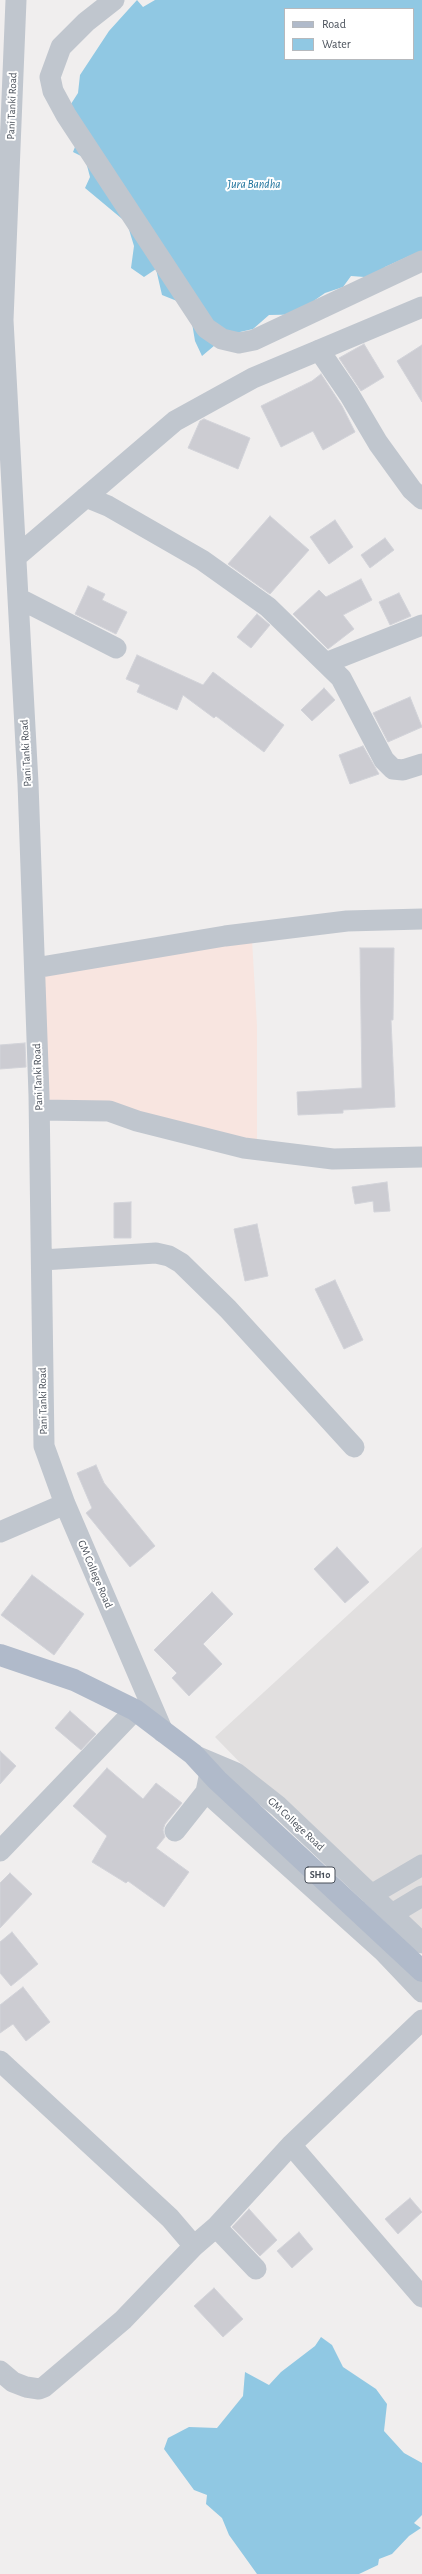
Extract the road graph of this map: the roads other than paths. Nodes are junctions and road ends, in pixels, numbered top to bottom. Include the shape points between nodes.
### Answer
1 (16, 0) edge
2 (114, 0) edge
3 (422, 261) edge
4 (422, 307) edge
5 (320, 350) junction
6 (3, 370) edge
7 (86, 497) junction
8 (422, 499) edge
9 (16, 557) junction
10 (18, 598) junction
11 (422, 625) edge
12 (116, 648) dead end
13 (328, 662) junction
14 (422, 764) edge
15 (422, 919) edge
16 (35, 968) junction
17 (40, 1110) junction
18 (422, 1157) edge
19 (42, 1260) junction
20 (354, 1447) dead end
21 (65, 1504) junction
22 (0, 1532) edge
23 (0, 1655) edge
24 (135, 1710) junction
25 (163, 1732) junction
26 (193, 1754) junction
27 (211, 1781) junction
28 (175, 1831) dead end
29 (0, 1850) edge
30 (422, 1865) edge
31 (371, 1895) junction
32 (422, 1896) edge
33 (392, 1914) junction
34 (422, 1943) edge
35 (422, 1971) edge
36 (422, 1992) edge
37 (422, 2020) edge
38 (0, 2061) edge
39 (291, 2145) junction
40 (216, 2227) junction
41 (194, 2246) junction
42 (256, 2269) dead end
43 (422, 2297) edge
44 (4, 2382) edge

1 - 6 street, Pani Tanki Road
2 - 3 street via 86,22 61,47 50,77 53,91 66,115 206,328 222,339 239,343 254,340
4 - 5 street
5 - 7 street via 253,378 175,421
5 - 8 street via 378,443 412,490
6 - 9 street, Pani Tanki Road
7 - 9 street
7 - 13 street via 108,506 208,564 268,607
9 - 10 street, Pani Tanki Road
10 - 12 street
10 - 16 street, Pani Tanki Road
11 - 13 street
13 - 14 street via 342,678 384,760 392,769 403,770
15 - 16 street via 324,924 225,936
16 - 17 street, Pani Tanki Road
17 - 18 street via 109,1111 137,1121 244,1148 326,1158
17 - 19 street, Pani Tanki Road
19 - 20 street via 156,1253 169,1256 181,1263 228,1309
19 - 21 street, Pani Tanki Road via 44,1446
21 - 22 street
21 - 25 street, GM College Road
23 - 24 main road, SH10 via 74,1680
24 - 25 main road, SH10
24 - 29 street
25 - 26 main road, SH10
26 - 27 main road, SH10
26 - 31 street, GM College Road via 236,1773 278,1806
27 - 28 street
27 - 35 main road, SH10
27 - 36 street
30 - 31 street
31 - 33 street, GM College Road
32 - 33 street
33 - 34 street, GM College Road
37 - 39 street
38 - 41 street via 170,2218
39 - 40 street
39 - 43 street
40 - 41 street
40 - 42 street
41 - 44 street via 123,2320 44,2387 39,2389

